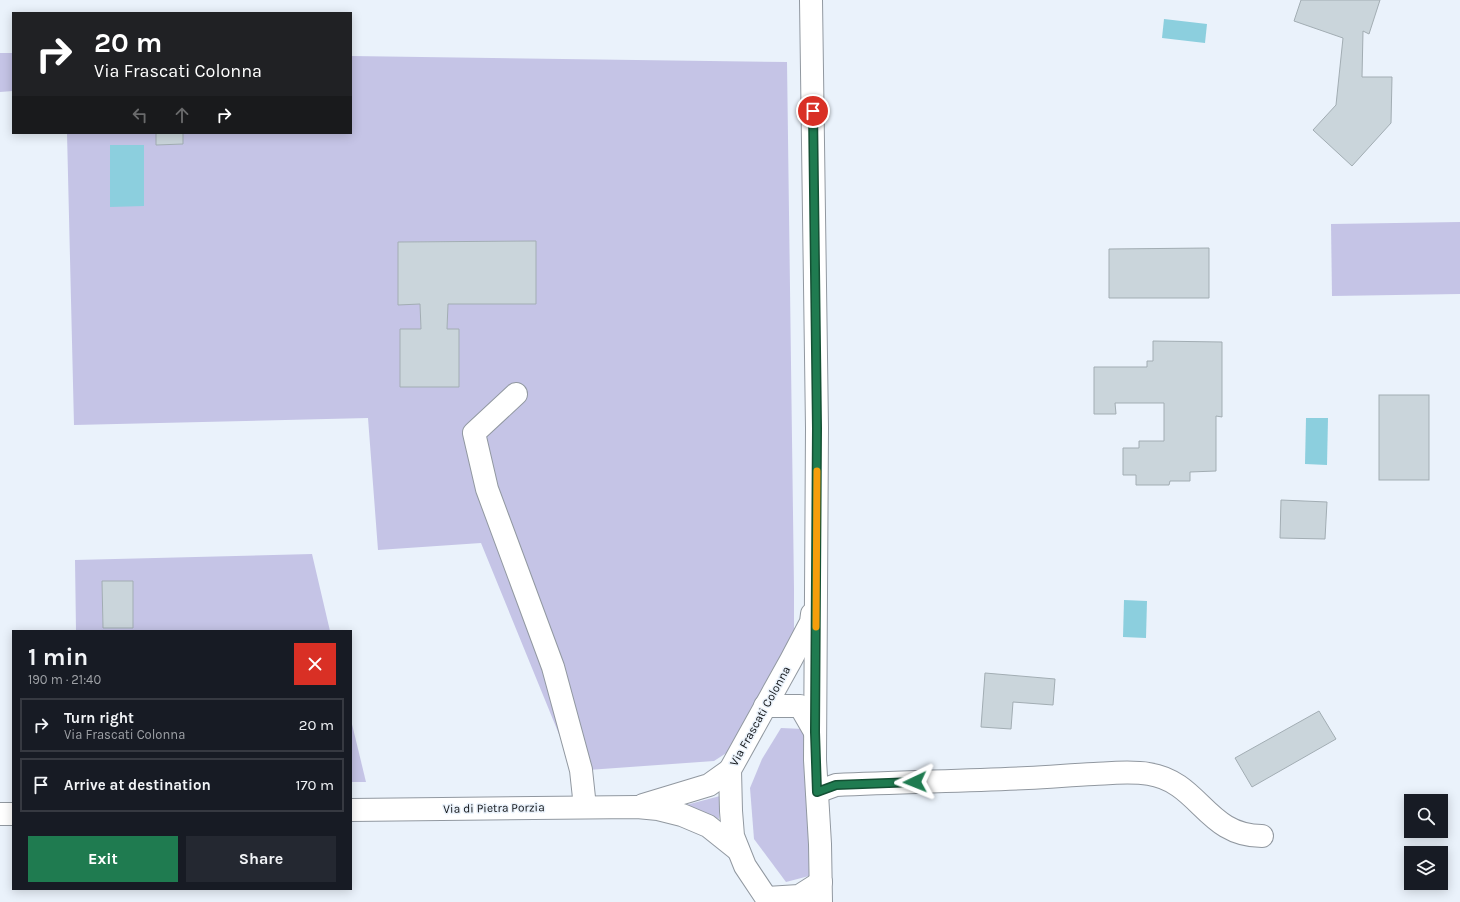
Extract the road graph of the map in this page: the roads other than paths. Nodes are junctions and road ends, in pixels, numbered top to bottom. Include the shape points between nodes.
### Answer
1 (811, 0) edge
2 (516, 394) dead end
3 (816, 597) junction
4 (765, 706) junction
5 (815, 732) junction
6 (730, 770) junction
7 (817, 792) junction
8 (585, 807) junction
9 (636, 807) junction
10 (352, 810) edge
11 (0, 814) edge
12 (12, 814) edge
13 (1262, 836) dead end
14 (738, 850) junction
15 (821, 892) edge
16 (768, 900) edge

1 - 3 street, Via Frascati Colonna via 817,428
2 - 8 street via 474,433 487,489 553,667 581,770
3 - 4 street, Via Frascati Colonna via 811,622
3 - 5 street, Via Frascati Colonna
4 - 5 street via 800,706
4 - 6 street, Via Frascati Colonna
5 - 7 street, Via Frascati Colonna
6 - 9 street via 709,785
6 - 14 street, Via Frascati Colonna via 733,836
7 - 13 street via 836,785 1134,772 1164,777 1189,793 1213,818 1229,829
7 - 15 street, Via Frascati Colonna
8 - 9 street, Via di Pietra Porzia
8 - 10 street, Via di Pietra Porzia
9 - 14 street via 676,813 708,826
11 - 12 street
14 - 16 street, Via Frascati Colonna via 745,866
15 - 16 street

